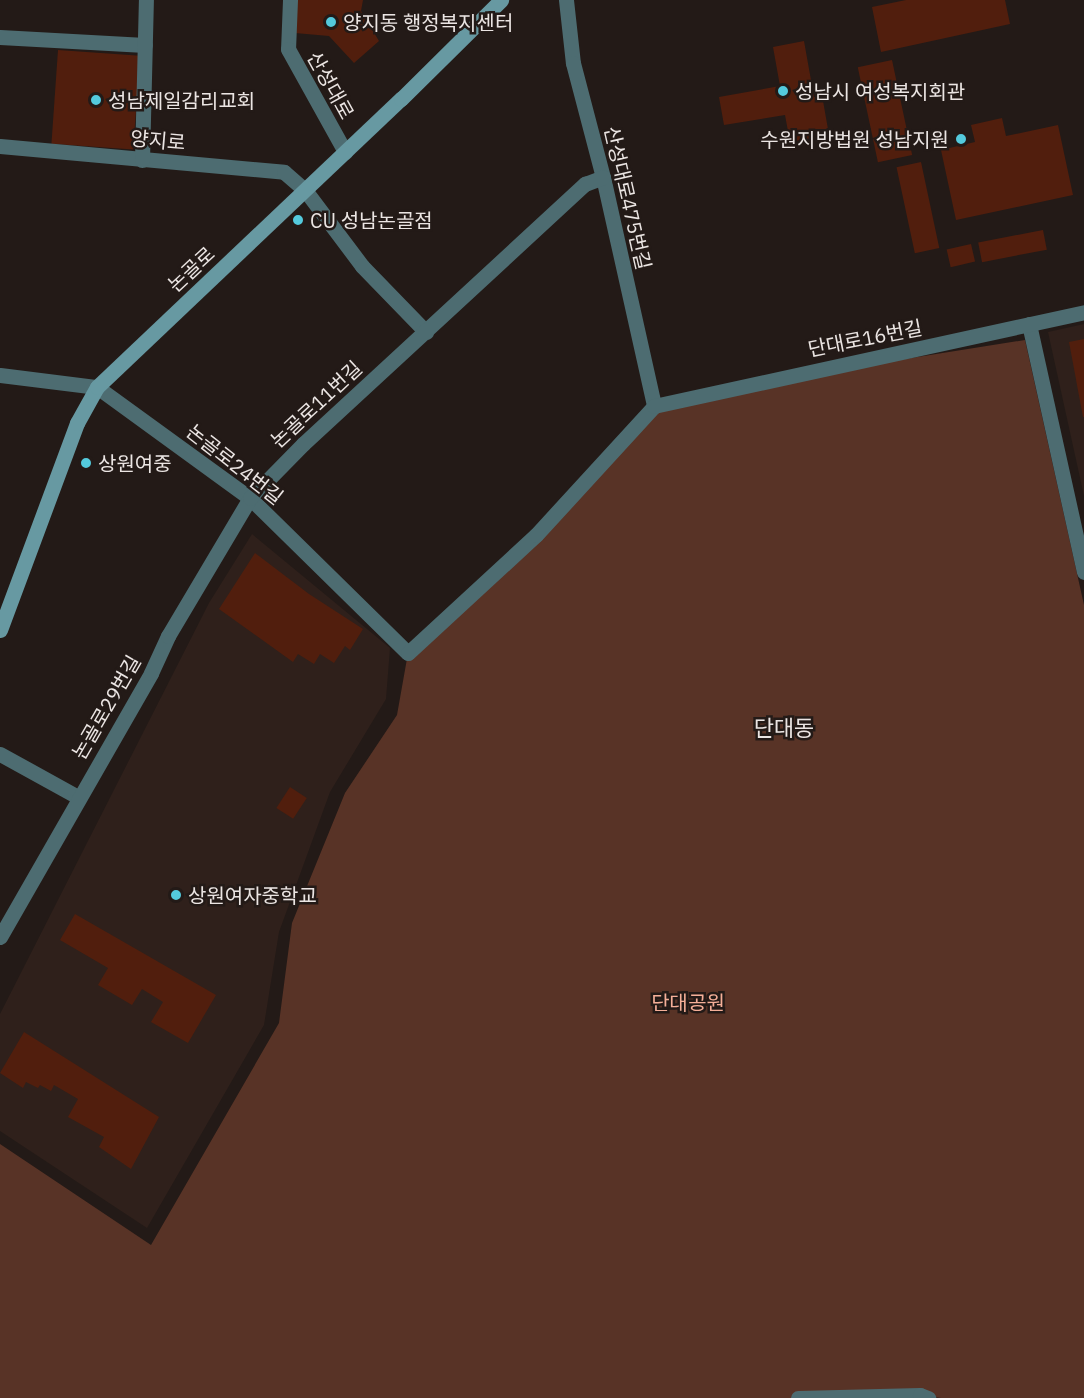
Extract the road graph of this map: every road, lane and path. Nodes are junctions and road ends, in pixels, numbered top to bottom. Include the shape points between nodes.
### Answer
1 (146, 0) edge
2 (290, 0) edge
3 (501, 0) edge
4 (566, 0) edge
5 (0, 37) edge
6 (145, 45) junction
7 (0, 146) edge
8 (345, 152) junction
9 (142, 160) junction
10 (603, 177) junction
11 (305, 190) junction
12 (1084, 312) edge
13 (1029, 324) junction
14 (426, 332) junction
15 (0, 375) edge
16 (97, 387) junction
17 (654, 405) junction
18 (250, 498) junction
19 (1084, 572) edge
20 (0, 630) edge
21 (168, 636) joint
22 (0, 754) edge
23 (78, 797) junction
24 (0, 937) edge
25 (798, 1398) edge
26 (928, 1398) edge

1 - 6 street
2 - 8 street, 산성대로 via 288,49
3 - 8 street, 논골로
4 - 10 street, 산성대로475번길 via 573,63
5 - 6 street
6 - 9 street
7 - 9 street, 양지로
8 - 11 street, 논골로
9 - 11 street, 양지로 via 284,172
10 - 14 street, 논골로11번길 via 585,184
10 - 17 street, 산성대로475번길
11 - 14 street via 362,266
11 - 16 street, 논골로
12 - 13 street, 단대로16번길
13 - 17 street, 단대로16번길
13 - 19 street
14 - 18 street, 논골로11번길
15 - 16 street, 논골로24번길
16 - 18 street, 논골로24번길
16 - 20 street, 논골로 via 76,423
17 - 18 street, 논골로24번길 via 536,536 408,653
18 - 21 street, 논골로11번길
21 - 23 street, 논골로29번길 via 151,673
22 - 23 street
23 - 24 street, 논골로29번길
25 - 26 street

